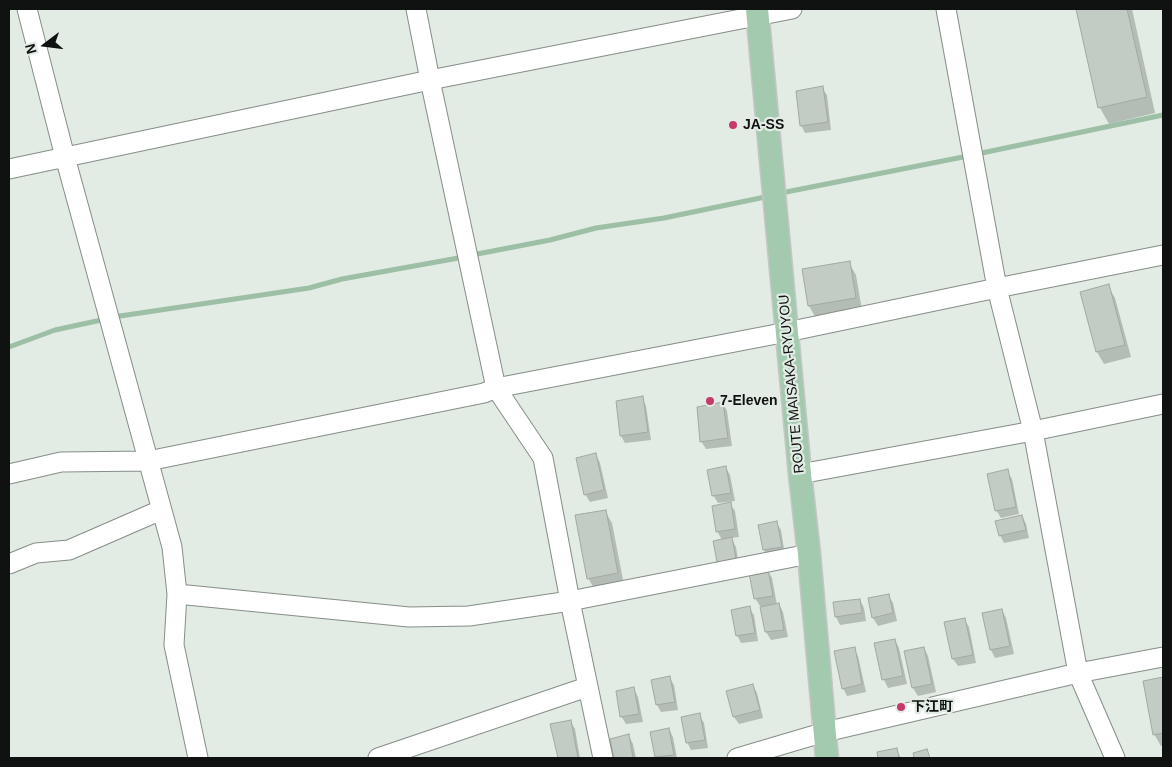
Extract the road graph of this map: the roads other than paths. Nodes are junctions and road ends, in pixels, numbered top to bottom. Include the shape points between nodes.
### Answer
1 (27, 9) edge
2 (416, 9) edge
3 (792, 9) edge
4 (946, 9) edge
5 (757, 12) edge
6 (430, 80) junction
7 (65, 157) junction
8 (9, 168) edge
9 (1163, 255) edge
10 (997, 288) junction
11 (787, 332) junction
12 (496, 388) junction
13 (1163, 404) edge
14 (1033, 431) junction
15 (148, 461) junction
16 (9, 474) edge
17 (800, 474) junction
18 (161, 510) junction
19 (809, 554) junction
20 (9, 564) edge
21 (177, 594) junction
22 (570, 601) junction
23 (1163, 657) edge
24 (1078, 673) junction
25 (587, 687) junction
26 (825, 732) junction
27 (198, 758) edge
28 (378, 758) edge
29 (603, 758) edge
30 (737, 758) edge
31 (827, 758) edge
32 (1115, 758) edge

1 - 7 street
2 - 6 street
3 - 5 street
4 - 10 street
5 - 6 street
5 - 11 main road, ROUTE MAISAKA-RYUYOU
6 - 7 street
6 - 12 street
7 - 8 street
7 - 15 street
9 - 10 street
10 - 11 street
10 - 14 street
11 - 12 street
11 - 17 main road, ROUTE MAISAKA-RYUYOU
12 - 15 street
12 - 22 street via 543,458
13 - 14 street
14 - 17 street
14 - 24 street
15 - 16 street via 60,462
15 - 18 street
17 - 19 main road, ROUTE MAISAKA-RYUYOU
18 - 20 street via 69,550 36,553
18 - 21 street via 172,547
19 - 22 street
19 - 26 main road, ROUTE MAISAKA-RYUYOU
21 - 22 street via 409,617 469,616
21 - 27 street via 174,645
22 - 25 street
23 - 24 street
24 - 26 street
24 - 32 street
25 - 28 street
25 - 29 street
26 - 30 street
26 - 31 main road, ROUTE MAISAKA-RYUYOU

